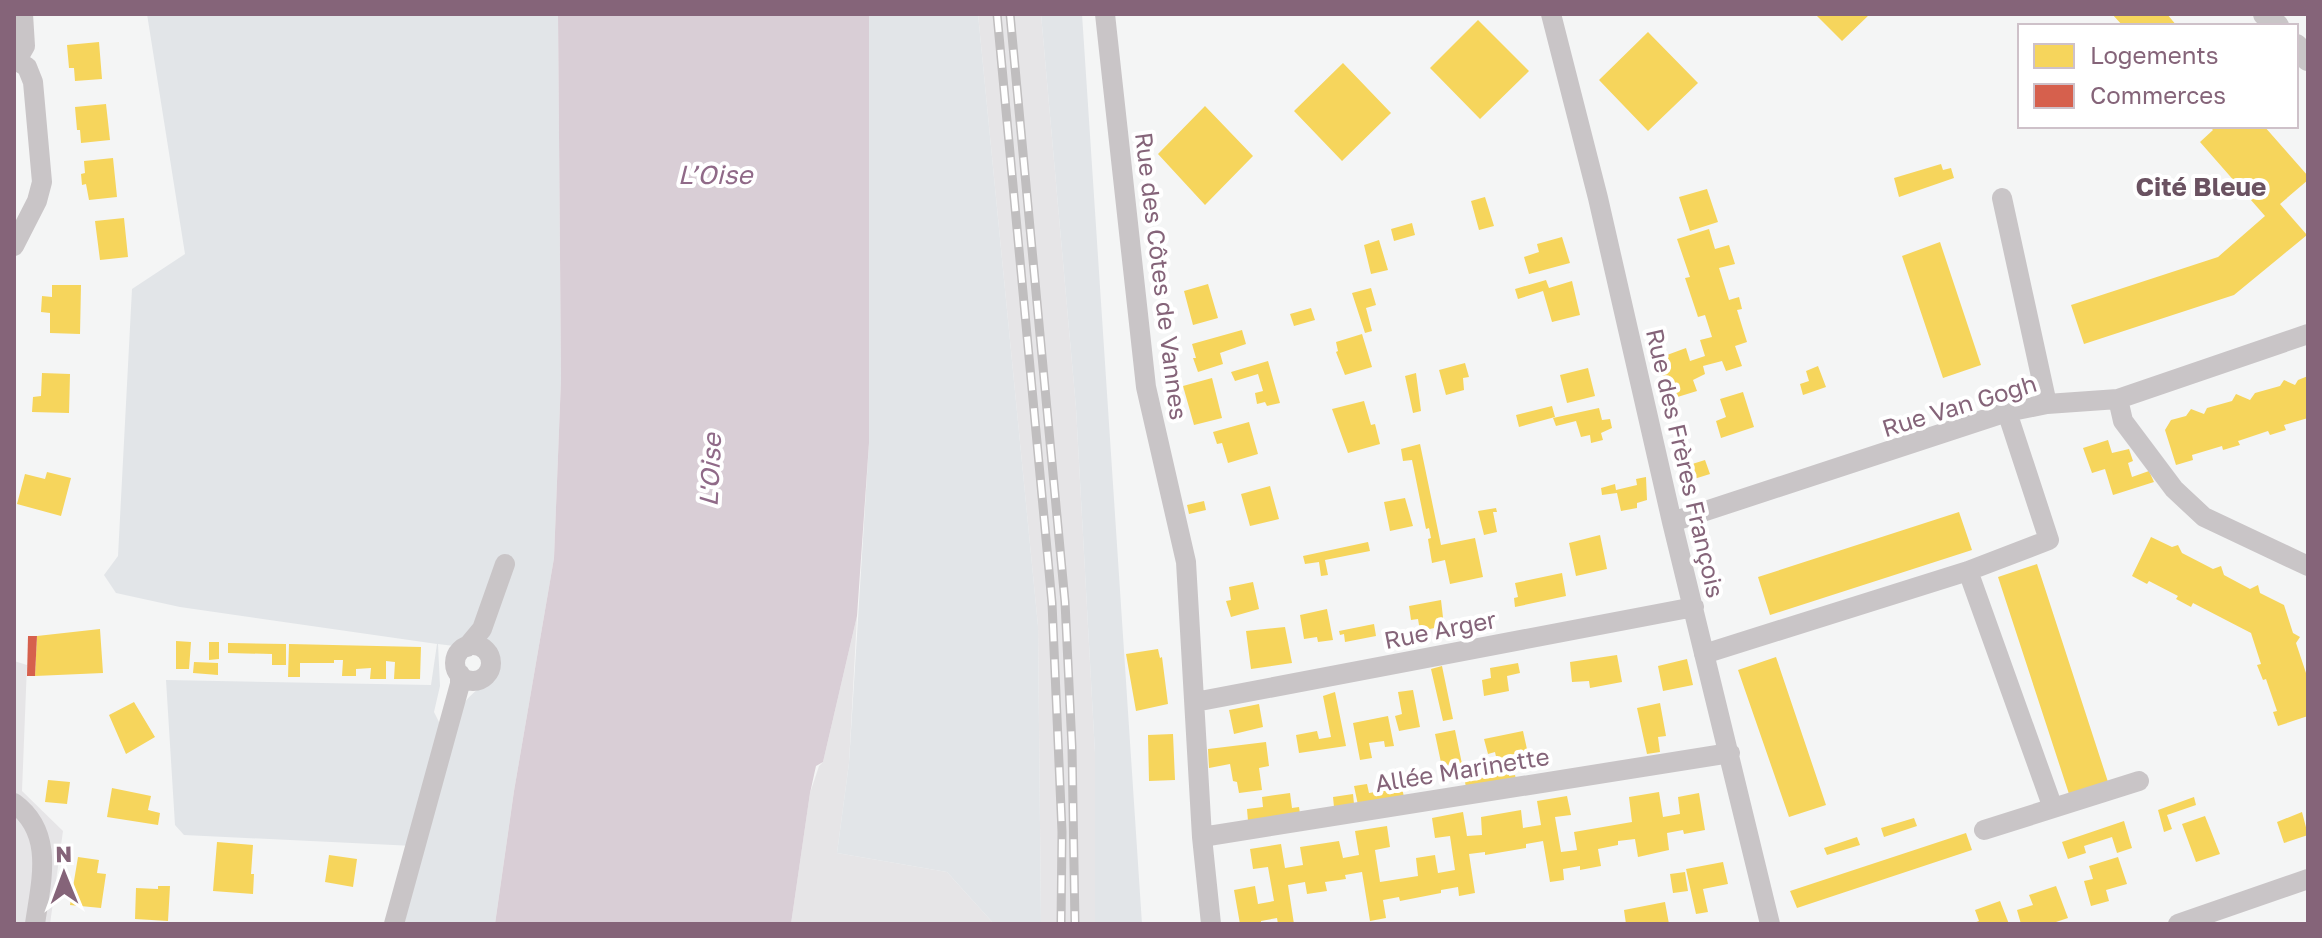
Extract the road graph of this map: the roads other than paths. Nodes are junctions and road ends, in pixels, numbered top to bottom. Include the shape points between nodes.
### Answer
1 (23, 14) edge
2 (1105, 14) edge
3 (1551, 14) edge
4 (16, 59) edge
5 (2002, 198) dead end
6 (14, 246) edge
7 (2308, 334) edge
8 (2118, 399) junction
9 (2047, 404) junction
10 (2007, 412) junction
11 (1672, 522) junction
12 (505, 564) dead end
13 (2308, 566) edge
14 (1968, 571) junction
15 (1694, 607) junction
16 (477, 642) junction
17 (1704, 654) junction
18 (463, 683) junction
19 (1195, 702) junction
20 (1730, 753) junction
21 (2139, 781) dead end
22 (14, 803) edge
23 (2053, 808) junction
24 (1984, 830) dead end
25 (1202, 837) junction
26 (2308, 879) edge
27 (35, 924) edge
28 (394, 924) edge
29 (1211, 924) edge
30 (1770, 924) edge
31 (2178, 924) edge

1 - 4 street via 25,46
2 - 19 street, Rue des Côtes de Vannes via 1146,387 1186,562
3 - 11 street, Rue des Frères François
4 - 6 street via 27,67 33,82 42,182
5 - 9 street
7 - 8 street, Rue Van Gogh
8 - 9 street, Rue Van Gogh
8 - 13 street via 2123,421 2174,489 2204,517
9 - 10 street, Rue Van Gogh
10 - 11 street, Rue Van Gogh
10 - 14 street via 2049,540
11 - 15 street, Rue des Frères François
12 - 16 street
14 - 17 street
14 - 23 street
15 - 17 street, Rue des Frères François
15 - 19 street, Rue Arger
16 - 18 street via 456,660
16 - 18 street via 490,658 490,669 483,678
17 - 20 street, Rue des Frères François
18 - 28 street
19 - 25 street, Rue des Côtes de Vannes
20 - 25 street, Allée Marinette
20 - 30 street, Rue des Frères François
21 - 23 street
22 - 27 street via 28,815 42,844
23 - 24 street
25 - 29 street, Rue des Côtes de Vannes
26 - 31 street

